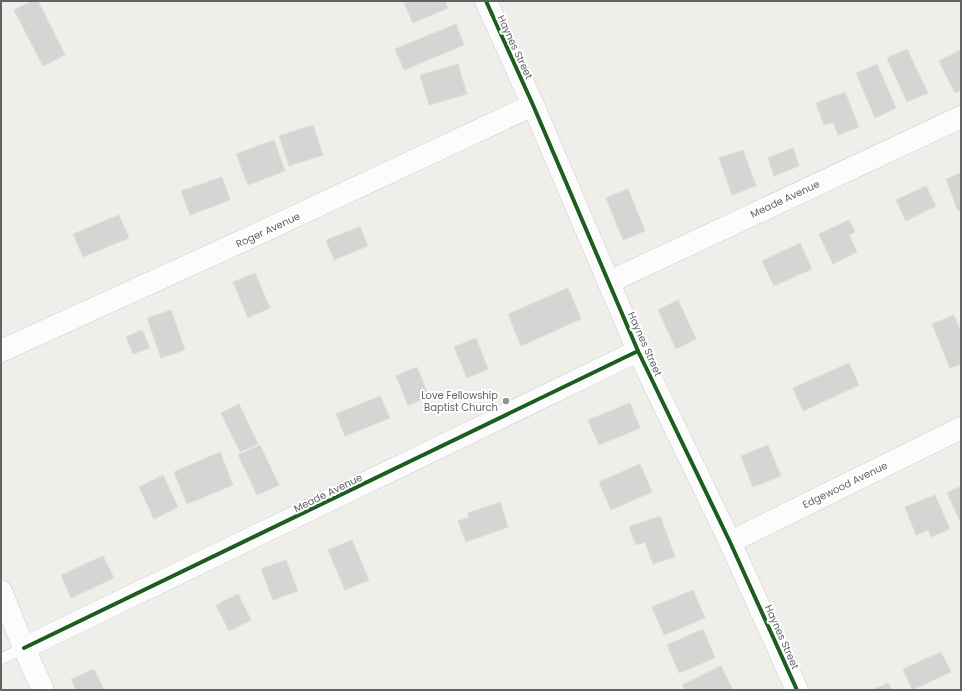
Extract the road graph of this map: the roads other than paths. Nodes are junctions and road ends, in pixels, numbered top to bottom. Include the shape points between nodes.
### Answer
1 (486, 1) edge
2 (534, 105) junction
3 (961, 117) edge
4 (609, 282) junction
5 (1, 351) edge
6 (638, 351) junction
7 (961, 428) edge
8 (730, 542) junction
9 (1, 591) edge
10 (24, 648) junction
11 (1, 659) edge
12 (43, 690) edge
13 (797, 690) edge

1 - 2 street, Haynes Street
2 - 4 street, Haynes Street
2 - 5 street, Roger Avenue
3 - 4 street, Meade Avenue
4 - 6 street, Haynes Street
6 - 8 street, Haynes Street
6 - 10 street, Meade Avenue
7 - 8 street, Edgewood Avenue
8 - 13 street, Haynes Street
9 - 10 street
10 - 11 lane
10 - 12 street

